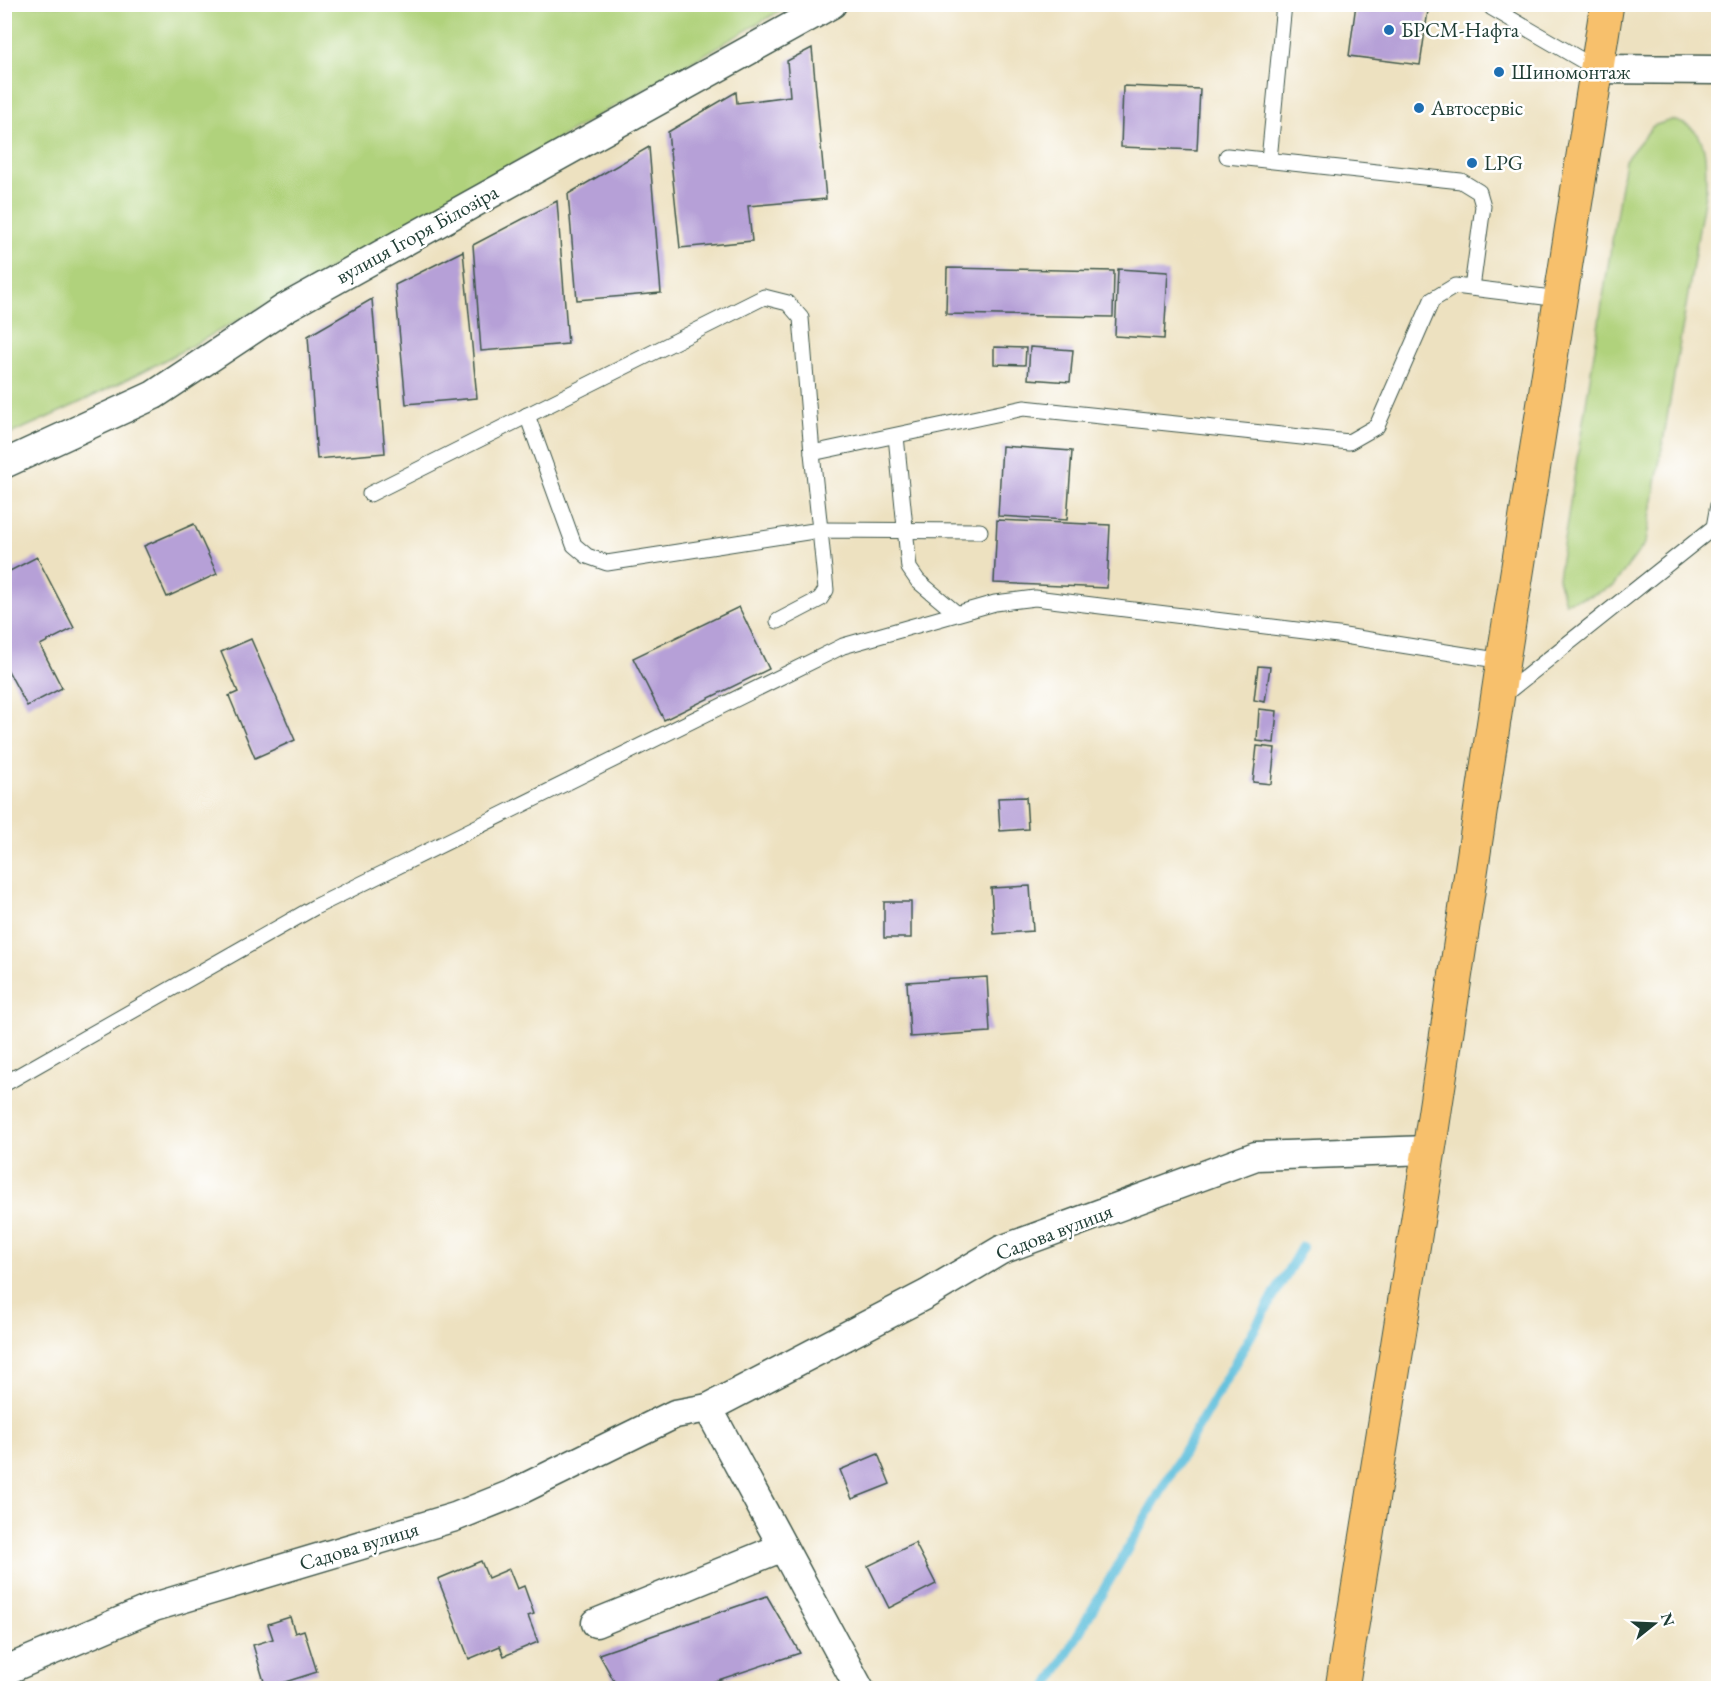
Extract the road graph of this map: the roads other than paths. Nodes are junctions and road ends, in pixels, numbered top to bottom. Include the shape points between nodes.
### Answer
1 (832, 4) edge
2 (1284, 4) edge
3 (1490, 4) edge
4 (1607, 4) edge
5 (1597, 69) junction
6 (1719, 70) edge
7 (1227, 156) dead end
8 (1269, 160) junction
9 (1472, 288) junction
10 (1560, 299) junction
11 (527, 415) junction
12 (896, 436) junction
13 (812, 453) junction
14 (4, 464) edge
15 (370, 494) dead end
16 (1719, 505) edge
17 (820, 530) junction
18 (905, 531) junction
19 (980, 531) dead end
20 (956, 613) junction
21 (778, 621) dead end
22 (1503, 661) junction
23 (1497, 701) junction
24 (4, 1084) edge
25 (1429, 1150) junction
26 (708, 1408) junction
27 (783, 1548) junction
28 (597, 1623) dead end
29 (4, 1671) edge
30 (859, 1689) edge
31 (1342, 1689) edge

1 - 14 street, вулиця Ігоря Білозіра via 285,308 154,395
2 - 8 lane
3 - 5 lane
4 - 5 highway
5 - 6 street
5 - 10 highway
7 - 8 lane
8 - 9 lane via 1461,181 1479,192 1482,206
9 - 10 lane
9 - 12 lane via 1455,286 1432,300 1377,426 1348,442 1024,408
10 - 22 highway
11 - 13 lane via 764,297 788,303 801,318
11 - 15 lane
11 - 17 lane via 574,545 587,556 607,563
12 - 13 lane
12 - 18 lane
13 - 17 lane
16 - 23 lane via 1714,527
17 - 18 lane
17 - 21 lane via 825,590 820,599
18 - 19 lane
18 - 20 lane via 909,568 918,581
20 - 22 lane via 1035,598 1338,635
20 - 24 lane via 843,646 326,901
22 - 23 highway
23 - 25 highway
25 - 26 street, Садова вулиця via 1256,1156 1001,1250
25 - 31 highway
26 - 27 street
26 - 29 street, Садова вулиця via 675,1413 512,1494 455,1517 154,1607
27 - 28 street
27 - 30 street

